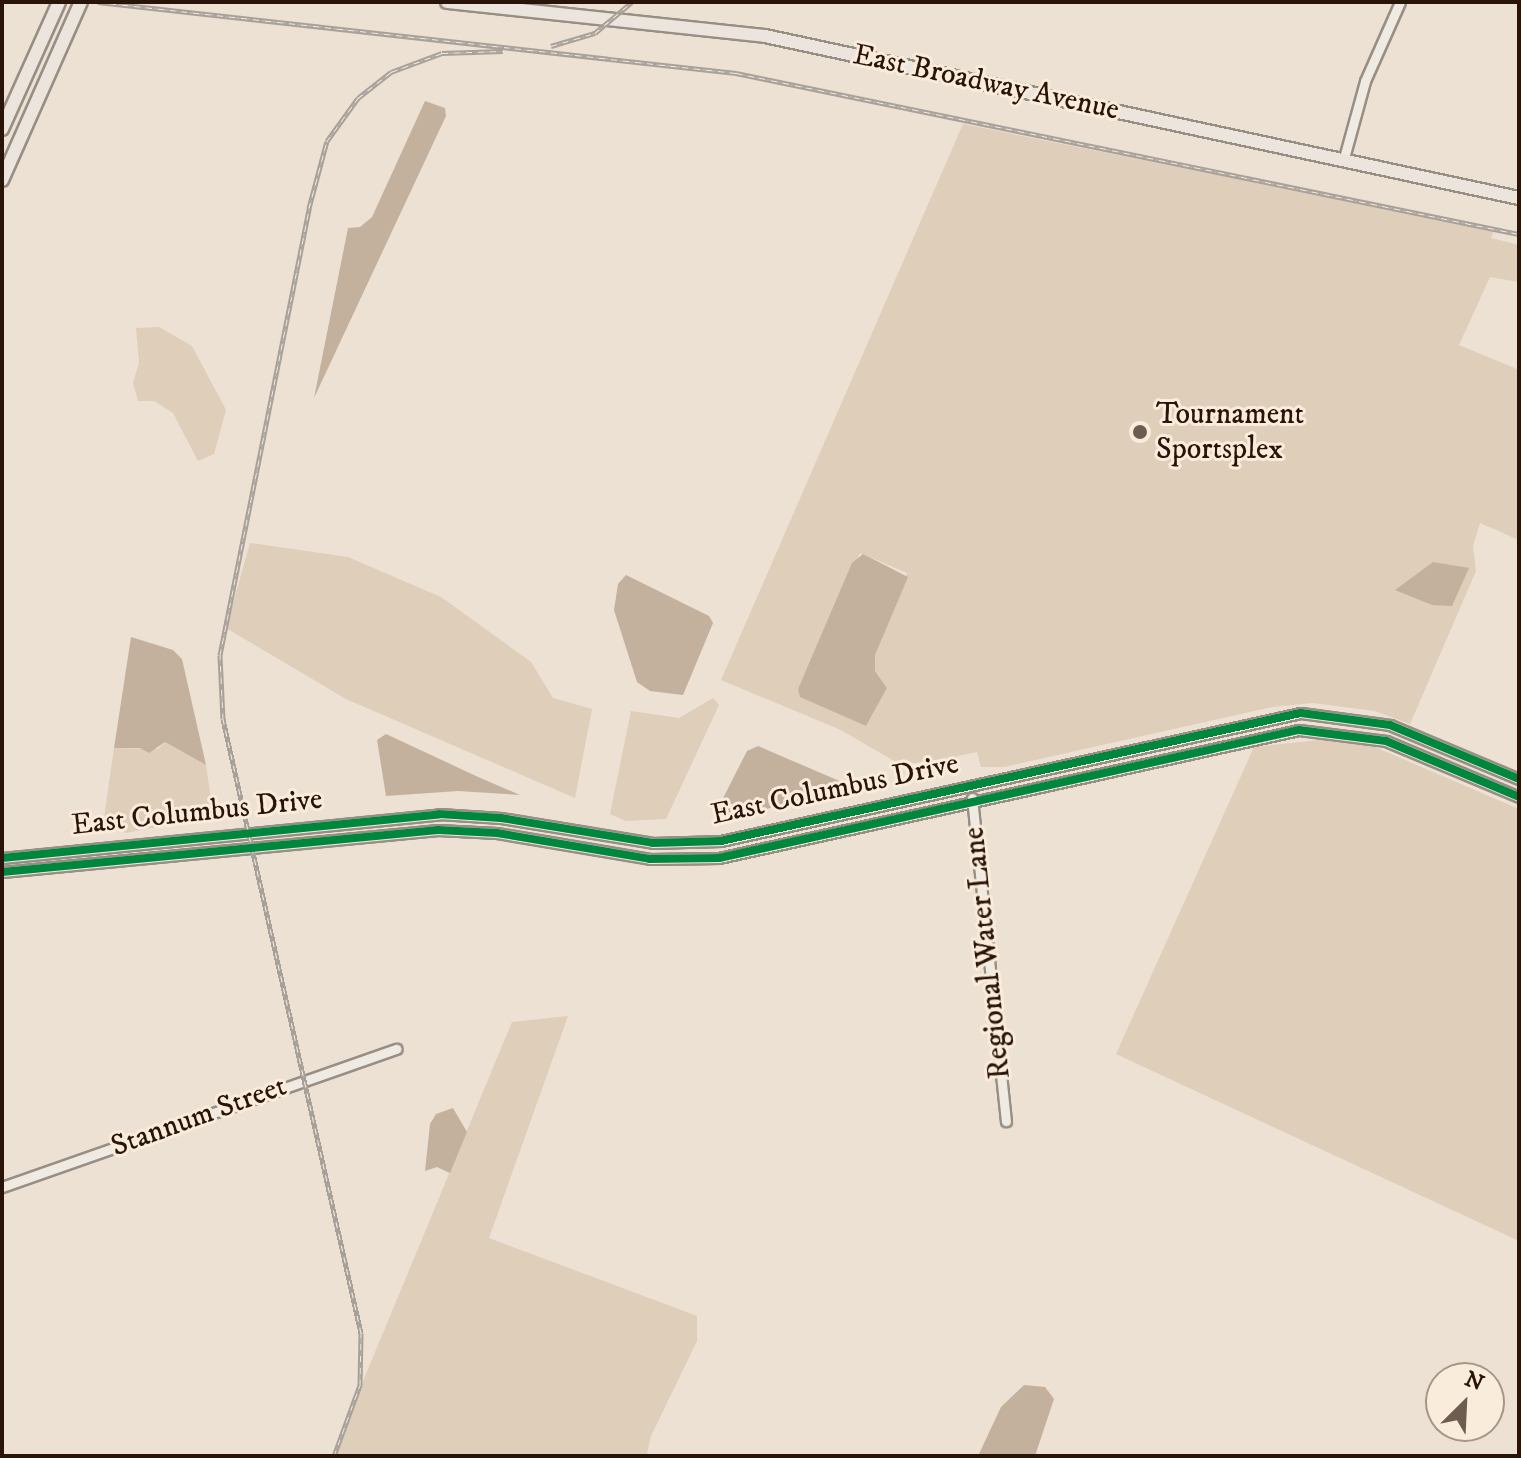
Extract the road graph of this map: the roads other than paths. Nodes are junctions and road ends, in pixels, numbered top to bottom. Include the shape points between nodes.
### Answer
1 (81, 2) edge
2 (448, 2) edge
3 (1400, 2) edge
4 (56, 8) edge
5 (2, 129) edge
6 (1344, 158) junction
7 (2, 180) edge
8 (1519, 198) edge
9 (1519, 779) edge
10 (971, 785) junction
11 (1519, 797) edge
12 (972, 801) junction
13 (591, 833) junction
14 (82, 849) junction
15 (588, 850) junction
16 (2, 858) edge
17 (83, 864) junction
18 (2, 872) edge
19 (397, 1049) dead end
20 (1006, 1121) dead end
21 (2, 1187) edge

1 - 7 main road
2 - 6 main road, East Broadway Avenue via 765,36
3 - 6 street via 1365,81
4 - 5 main road
6 - 8 main road, East Broadway Avenue
9 - 10 street, East Columbus Drive via 1390,725 1301,713
10 - 12 street, Regional Water Lane
10 - 13 street, East Columbus Drive via 721,841 653,843
11 - 12 street, East Columbus Drive via 1386,741 1299,730
12 - 15 street, East Columbus Drive via 719,858 650,859
12 - 20 street, Regional Water Lane
13 - 14 street, East Columbus Drive via 439,814
13 - 15 street
14 - 16 street, East Columbus Drive
14 - 17 street
15 - 17 street, East Columbus Drive via 497,833 438,830
17 - 18 street, East Columbus Drive
19 - 21 street, Stannum Street

